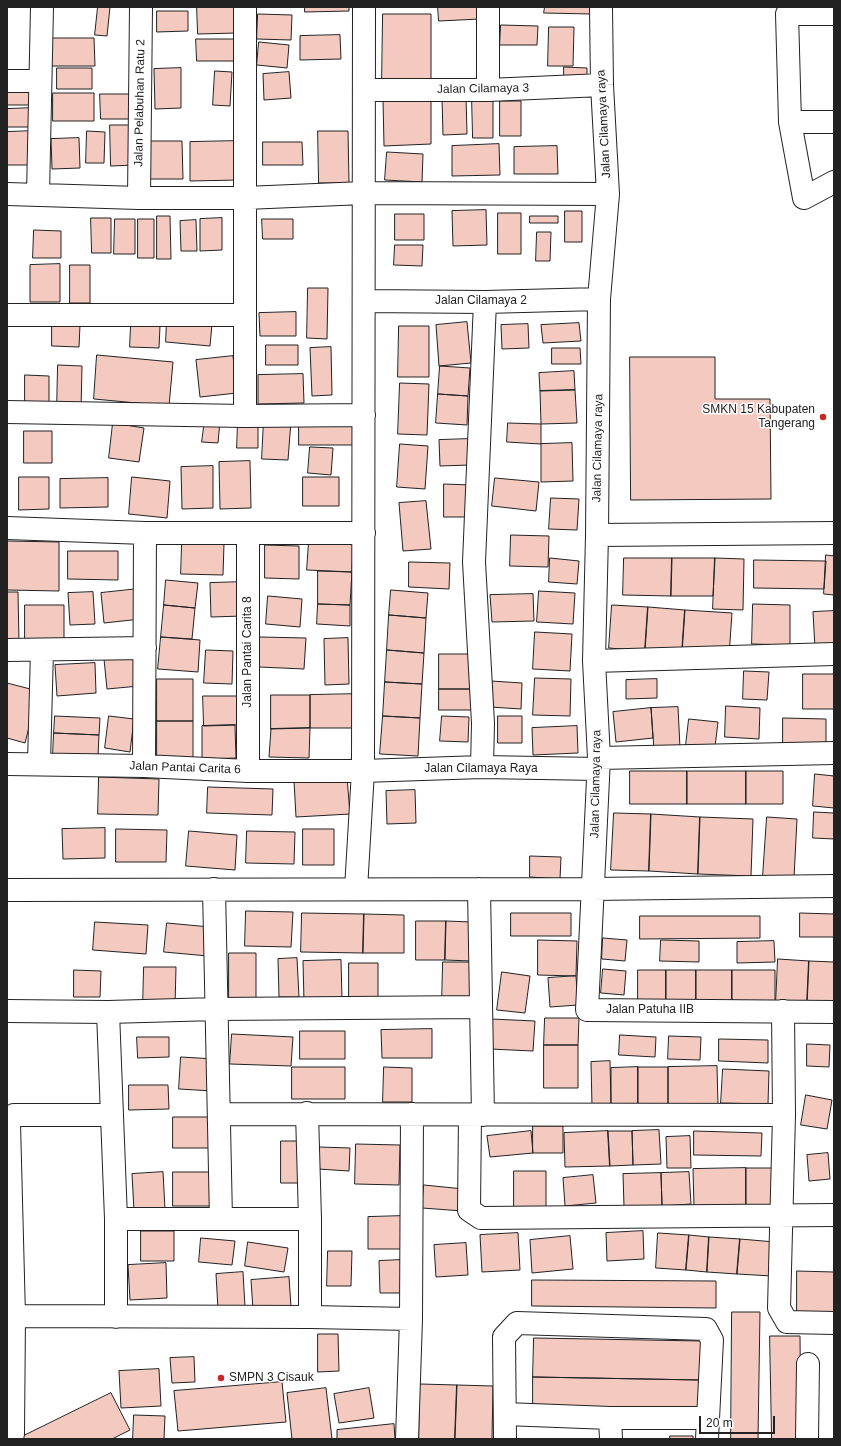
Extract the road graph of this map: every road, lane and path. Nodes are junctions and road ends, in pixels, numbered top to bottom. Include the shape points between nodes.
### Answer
1 (42, 7) edge
2 (141, 7) edge
3 (245, 7) edge
4 (364, 7) edge
5 (488, 7) edge
6 (601, 7) edge
7 (834, 14) edge
8 (7, 81) edge
9 (40, 81) junction
10 (602, 85) junction
11 (364, 90) junction
12 (488, 90) junction
13 (790, 122) junction
14 (834, 122) edge
15 (834, 182) edge
16 (364, 193) junction
17 (7, 194) edge
18 (608, 194) junction
19 (38, 195) junction
20 (139, 198) junction
21 (245, 198) junction
22 (599, 299) junction
23 (364, 301) junction
24 (485, 302) junction
25 (7, 315) edge
26 (245, 315) junction
27 (7, 412) edge
28 (364, 415) junction
29 (245, 416) junction
30 (7, 528) edge
31 (145, 533) junction
32 (248, 533) junction
33 (364, 533) junction
34 (834, 533) edge
35 (597, 536) junction
36 (145, 648) junction
37 (7, 650) edge
38 (42, 650) junction
39 (834, 654) edge
40 (594, 661) junction
41 (834, 753) edge
42 (7, 764) edge
43 (39, 764) junction
44 (599, 764) junction
45 (144, 766) junction
46 (482, 767) junction
47 (248, 771) junction
48 (363, 771) junction
49 (834, 886) edge
50 (214, 889) junction
51 (356, 889) junction
52 (479, 889) junction
53 (592, 889) junction
54 (7, 890) edge
55 (480, 1008) junction
56 (216, 1009) junction
57 (7, 1011) edge
58 (783, 1011) junction
59 (108, 1012) junction
60 (834, 1012) edge
61 (307, 1113) junction
62 (111, 1114) junction
63 (219, 1114) junction
64 (412, 1114) junction
65 (476, 1115) junction
66 (784, 1115) junction
67 (781, 1215) junction
68 (834, 1215) edge
69 (116, 1219) junction
70 (221, 1219) junction
71 (310, 1219) junction
72 (14, 1316) junction
73 (116, 1317) junction
74 (310, 1317) junction
75 (411, 1319) junction
76 (834, 1323) edge
77 (808, 1364) dead end
78 (505, 1414) junction
79 (611, 1428) edge
80 (707, 1429) edge
81 (13, 1434) dead end
82 (407, 1439) edge
83 (504, 1439) edge
84 (806, 1439) edge

1 - 9 street
2 - 20 street, Jalan Pelabuhan Ratu 2
3 - 21 street
4 - 11 street
5 - 12 street
6 - 10 street, Jalan Cilamaya raya
7 - 13 street via 787,14
8 - 9 street
9 - 19 street
10 - 12 street, Jalan Cilamaya 3
10 - 18 street, Jalan Cilamaya raya
11 - 12 street, Jalan Cilamaya 3
11 - 16 street
13 - 14 street
13 - 15 street via 804,198
16 - 18 street
16 - 21 street
16 - 23 street
17 - 19 street
18 - 22 street, Jalan Cilamaya raya
19 - 20 street
20 - 21 street
21 - 26 street
22 - 24 street, Jalan Cilamaya 2
22 - 35 street, Jalan Cilamaya raya
23 - 24 street, Jalan Cilamaya 2
23 - 28 street
24 - 46 street via 474,562 483,723
25 - 26 street
26 - 29 street
27 - 29 street
28 - 29 street
28 - 33 street
30 - 31 street
31 - 32 street
31 - 36 street
32 - 33 street
32 - 47 street, Jalan Pantai Carita 8
33 - 48 street
34 - 35 street
35 - 40 street, Jalan Cilamaya raya
36 - 38 street
36 - 45 street
37 - 38 street
38 - 43 street
39 - 40 street
40 - 44 street, Jalan Cilamaya raya
41 - 44 street, Jalan Cilamaya Raya
42 - 43 street, Jalan Pantai Carita 6
43 - 45 street, Jalan Pantai Carita 6
44 - 46 street, Jalan Cilamaya Raya
44 - 53 street, Jalan Cilamaya raya
45 - 47 street, Jalan Pantai Carita 6
46 - 48 street, Jalan Cilamaya Raya
47 - 48 street, Jalan Pantai Carita 6
48 - 51 street
49 - 53 street
50 - 51 street
50 - 54 street
50 - 56 street
51 - 52 street
52 - 53 street
52 - 55 street
53 - 58 street, Jalan Patuha IIB via 587,1010
55 - 56 street
55 - 65 street
56 - 59 street
56 - 63 street
57 - 59 street
58 - 60 street, Jalan Patuha IIB
58 - 66 street
59 - 62 street
61 - 63 street
61 - 64 street
61 - 71 street
62 - 69 street
62 - 72 street via 14,1115 8,1123
63 - 70 street
64 - 65 street
64 - 75 street
65 - 66 street
65 - 67 street via 469,1210 481,1218
66 - 67 street
67 - 68 street
67 - 76 street via 779,1308 787,1322
69 - 70 street
69 - 73 street
70 - 71 street
71 - 74 street
72 - 73 street
72 - 81 street
73 - 74 street
74 - 75 street
75 - 82 street
77 - 84 street
78 - 79 street
78 - 80 street via 504,1337 517,1323 706,1329 712,1340
78 - 83 street
79 - 80 street

